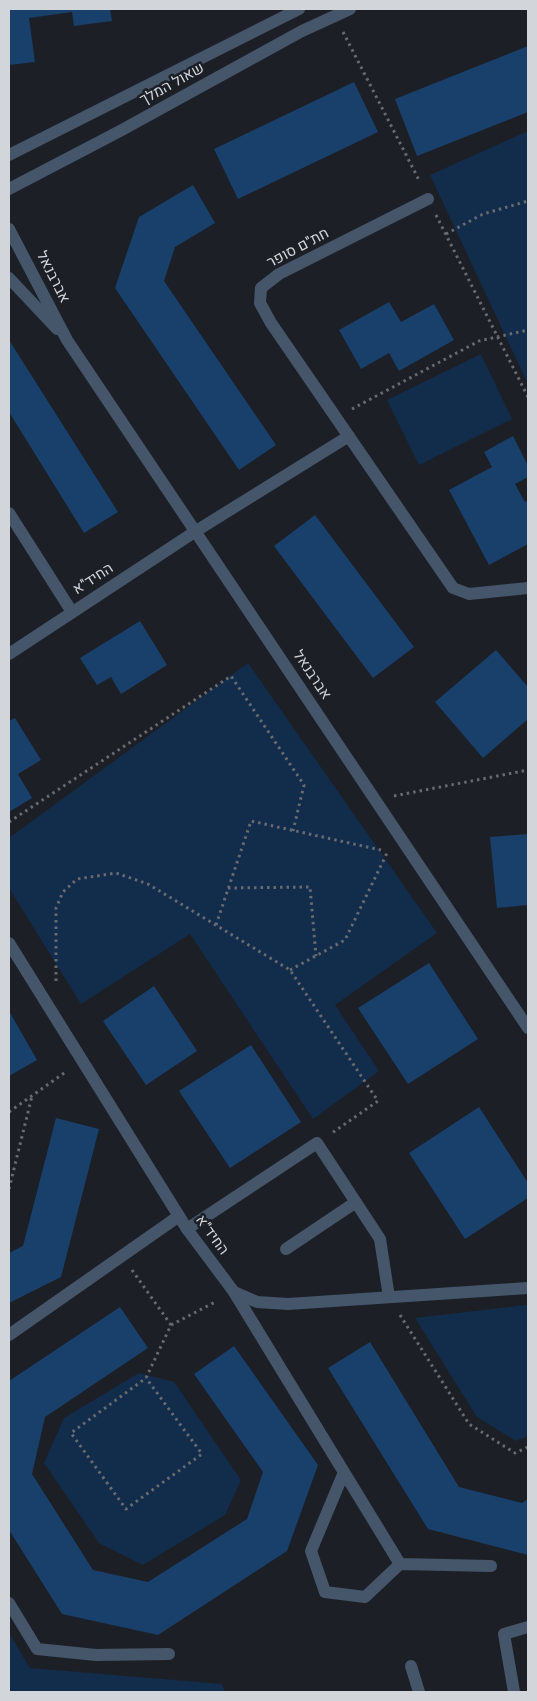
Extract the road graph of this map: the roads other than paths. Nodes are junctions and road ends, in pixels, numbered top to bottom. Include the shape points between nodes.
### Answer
1 (299, 9) edge
2 (350, 9) edge
3 (9, 155) edge
4 (9, 189) edge
5 (428, 199) dead end
6 (9, 229) edge
7 (9, 278) edge
8 (67, 340) junction
9 (349, 436) junction
10 (9, 513) edge
11 (196, 530) junction
12 (528, 588) edge
13 (72, 612) junction
14 (9, 654) edge
15 (9, 943) edge
16 (528, 1028) edge
17 (356, 1202) junction
18 (179, 1216) junction
19 (187, 1229) junction
20 (286, 1249) dead end
21 (528, 1288) edge
22 (234, 1292) junction
23 (389, 1297) junction
24 (9, 1335) edge
25 (344, 1472) junction
26 (400, 1564) junction
27 (490, 1566) dead end
28 (9, 1603) edge
29 (528, 1627) edge
30 (169, 1654) dead end
31 (411, 1666) dead end
32 (419, 1692) edge
33 (514, 1692) edge

1 - 3 street, שאול המלך
2 - 4 street, שאול המלך via 302,31 120,132
5 - 9 street, חת"ם סופר via 279,274 261,288 260,303 270,323
6 - 8 street, אברבנאל
7 - 8 street, אברבנאל
8 - 11 street, אברבנאל
9 - 11 street
9 - 12 street, חת"ם סופר via 453,588 469,594
10 - 13 street
11 - 13 street, החיד"א
11 - 16 street, אברבנאל
13 - 14 street, החיד"א
15 - 18 street, החיד"א
17 - 19 street via 317,1143
17 - 20 street
17 - 23 street via 380,1239
18 - 19 street, החיד"א
18 - 24 street
19 - 22 street, החיד"א
21 - 23 street, החיד"א
22 - 23 street, החיד"א via 257,1302 288,1304
22 - 25 street
25 - 26 street
25 - 26 street via 311,1551 325,1592 364,1597
26 - 27 street
28 - 30 street via 37,1649 96,1655
29 - 33 street via 504,1634
31 - 32 street

